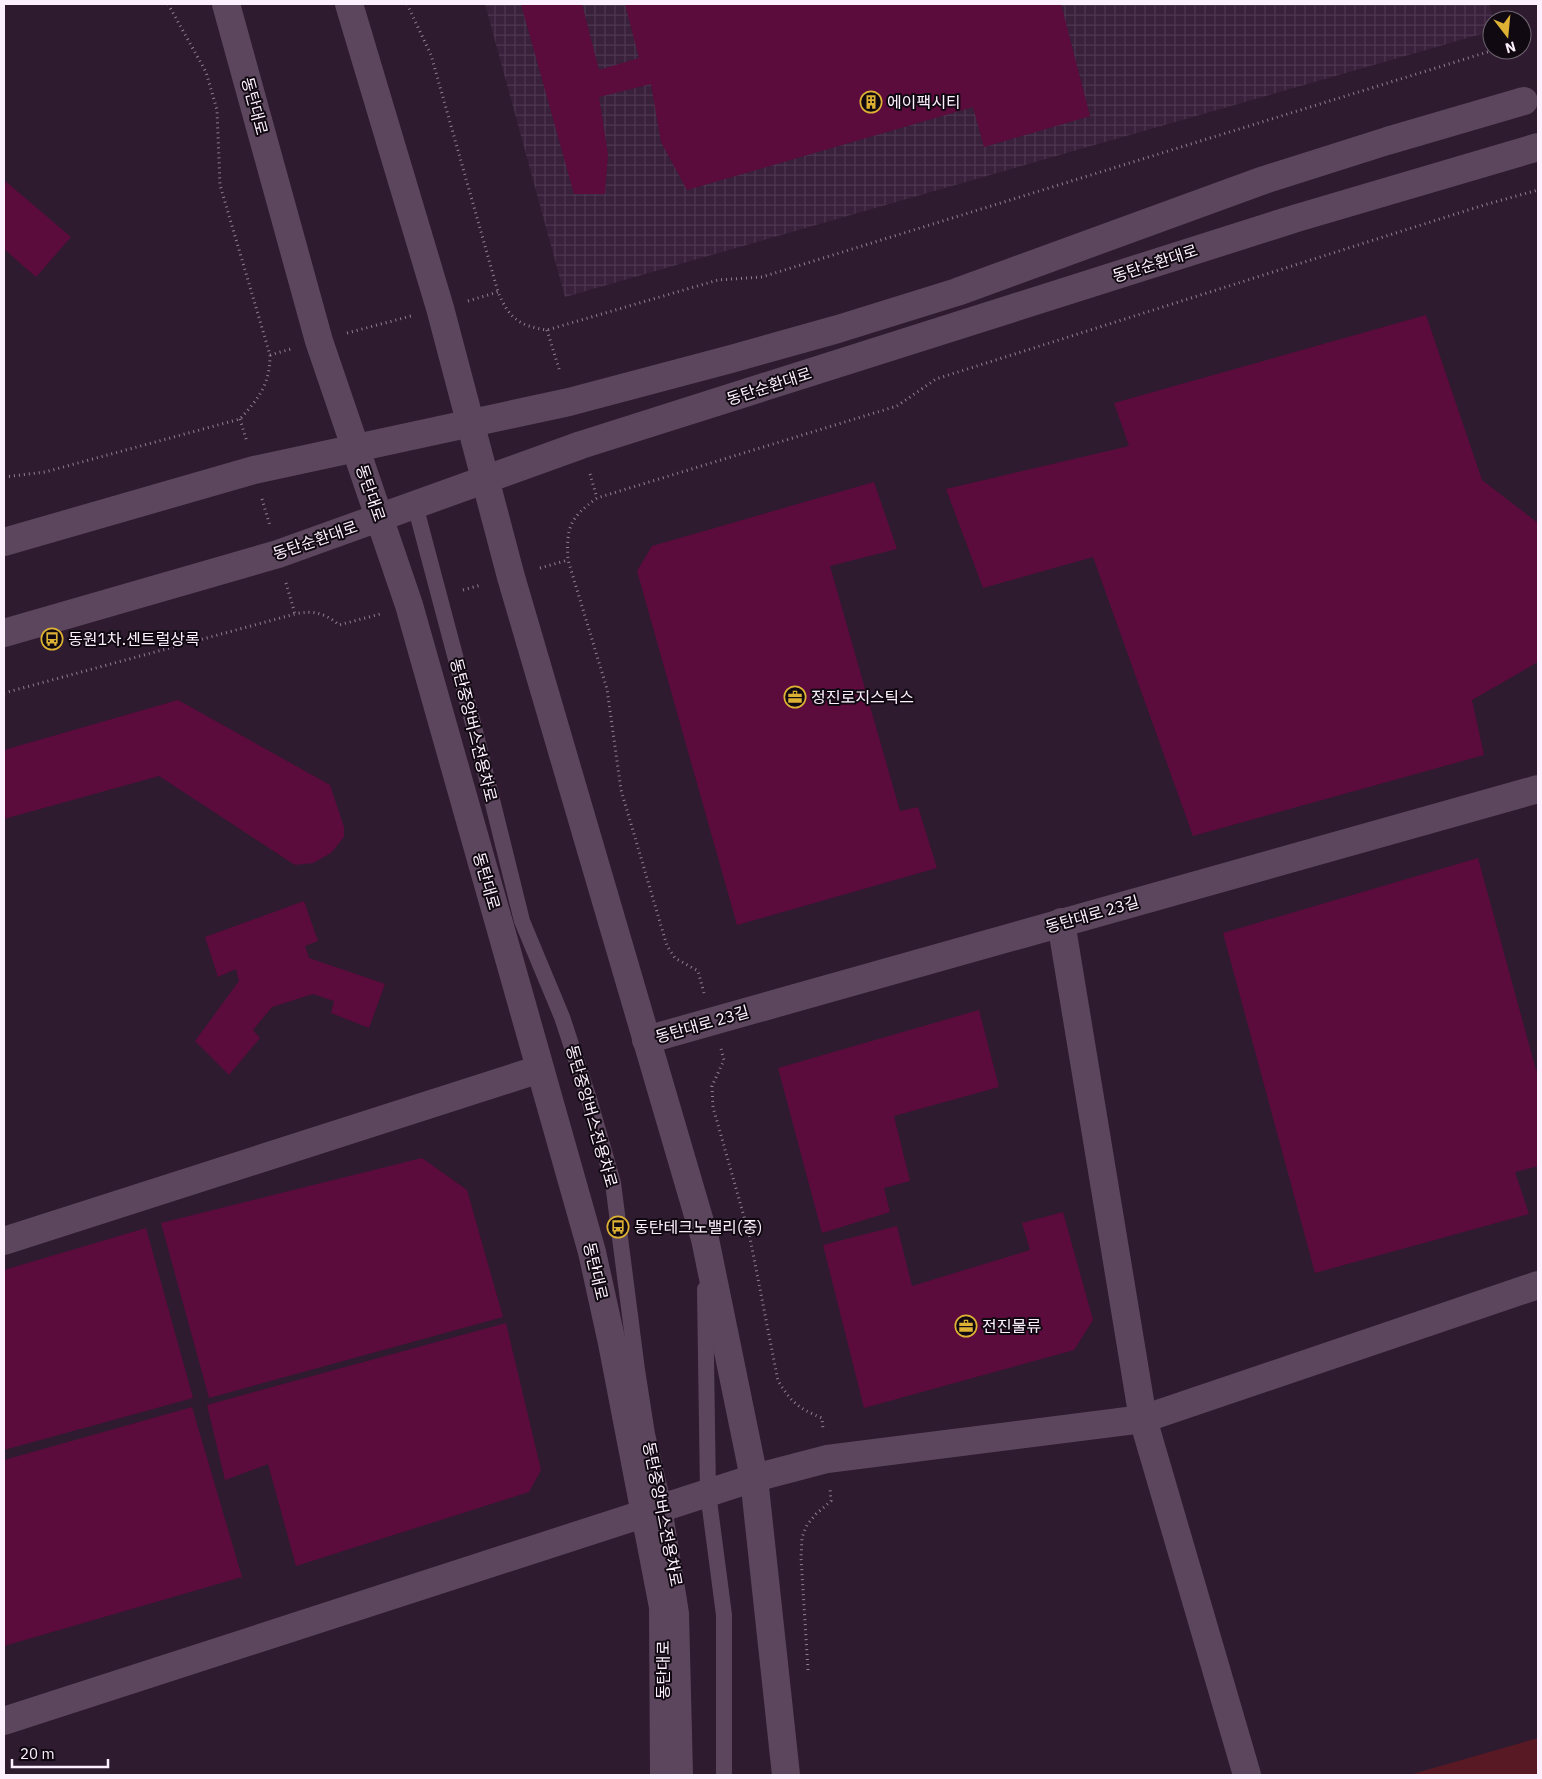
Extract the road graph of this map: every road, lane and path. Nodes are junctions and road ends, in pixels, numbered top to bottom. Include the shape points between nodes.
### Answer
1 (168, 4) edge
2 (226, 4) edge
3 (349, 4) edge
4 (407, 4) edge
5 (1482, 54) edge
6 (1524, 101) dead end
7 (1538, 147) edge
8 (1538, 190) edge
9 (440, 308) junction
10 (319, 341) junction
11 (270, 354) junction
12 (240, 419) junction
13 (470, 424) junction
14 (355, 449) junction
15 (254, 470) junction
16 (4, 477) edge
17 (485, 480) junction
18 (415, 505) junction
19 (379, 518) junction
20 (4, 542) edge
21 (278, 554) junction
22 (295, 614) junction
23 (339, 625) dead end
24 (4, 633) edge
25 (4, 693) edge
26 (1538, 789) edge
27 (1061, 922) junction
28 (698, 971) dead end
29 (646, 1040) junction
30 (724, 1060) dead end
31 (540, 1069) junction
32 (705, 1239) junction
33 (4, 1241) edge
34 (1538, 1285) edge
35 (822, 1418) dead end
36 (1143, 1419) junction
37 (754, 1478) junction
38 (708, 1493) junction
39 (831, 1501) dead end
40 (654, 1510) junction
41 (808, 1673) dead end
42 (4, 1721) edge
43 (664, 1775) edge
44 (685, 1775) edge
45 (724, 1775) edge
46 (786, 1775) edge
47 (1247, 1775) edge

1 - 11 path via 206,72 217,110 220,185
2 - 10 street, 동탄대로
3 - 9 street
4 - 5 path via 431,55 498,292 514,319 530,328 547,330 718,280 762,277
6 - 13 street via 1264,180 957,292 838,329 569,402
7 - 17 street, 동탄순환대로 via 1297,218 581,445
8 - 28 path via 936,379 897,406 597,498 584,507 572,522 567,538 568,560 607,689 621,790 667,946 675,958
9 - 10 path
9 - 13 street
10 - 11 path
10 - 14 street, 동탄대로
11 - 12 path via 265,387
12 - 15 path
12 - 16 path via 45,472
13 - 14 street
13 - 17 street
14 - 15 street
14 - 19 street, 동탄대로
15 - 20 street
15 - 21 path
17 - 18 street, 동탄순환대로
17 - 29 street
18 - 19 street, 동탄순환대로
18 - 40 lane, 동탄중앙버스전용차로 via 522,921 562,1017 613,1183 647,1434
19 - 21 street, 동탄순환대로
19 - 31 street, 동탄대로 via 409,605
21 - 22 path
21 - 24 street, 동탄순환대로
22 - 23 path via 320,612
22 - 25 path
26 - 27 street, 동탄대로 23길
27 - 29 street, 동탄대로 23길
27 - 36 street
29 - 32 street
30 - 35 path via 712,1086 713,1106 750,1238 778,1381 787,1396 802,1410
31 - 33 street
31 - 40 street, 동탄대로 via 592,1252
32 - 37 street
32 - 38 lane
34 - 36 street
36 - 37 street via 827,1459
36 - 47 street
37 - 38 street
37 - 46 street
38 - 40 street
38 - 45 lane via 724,1615
39 - 41 path via 816,1514 802,1537 800,1558
40 - 42 street
40 - 43 street, 동탄대로 via 663,1607
40 - 44 lane, 동탄중앙버스전용차로 via 681,1613

